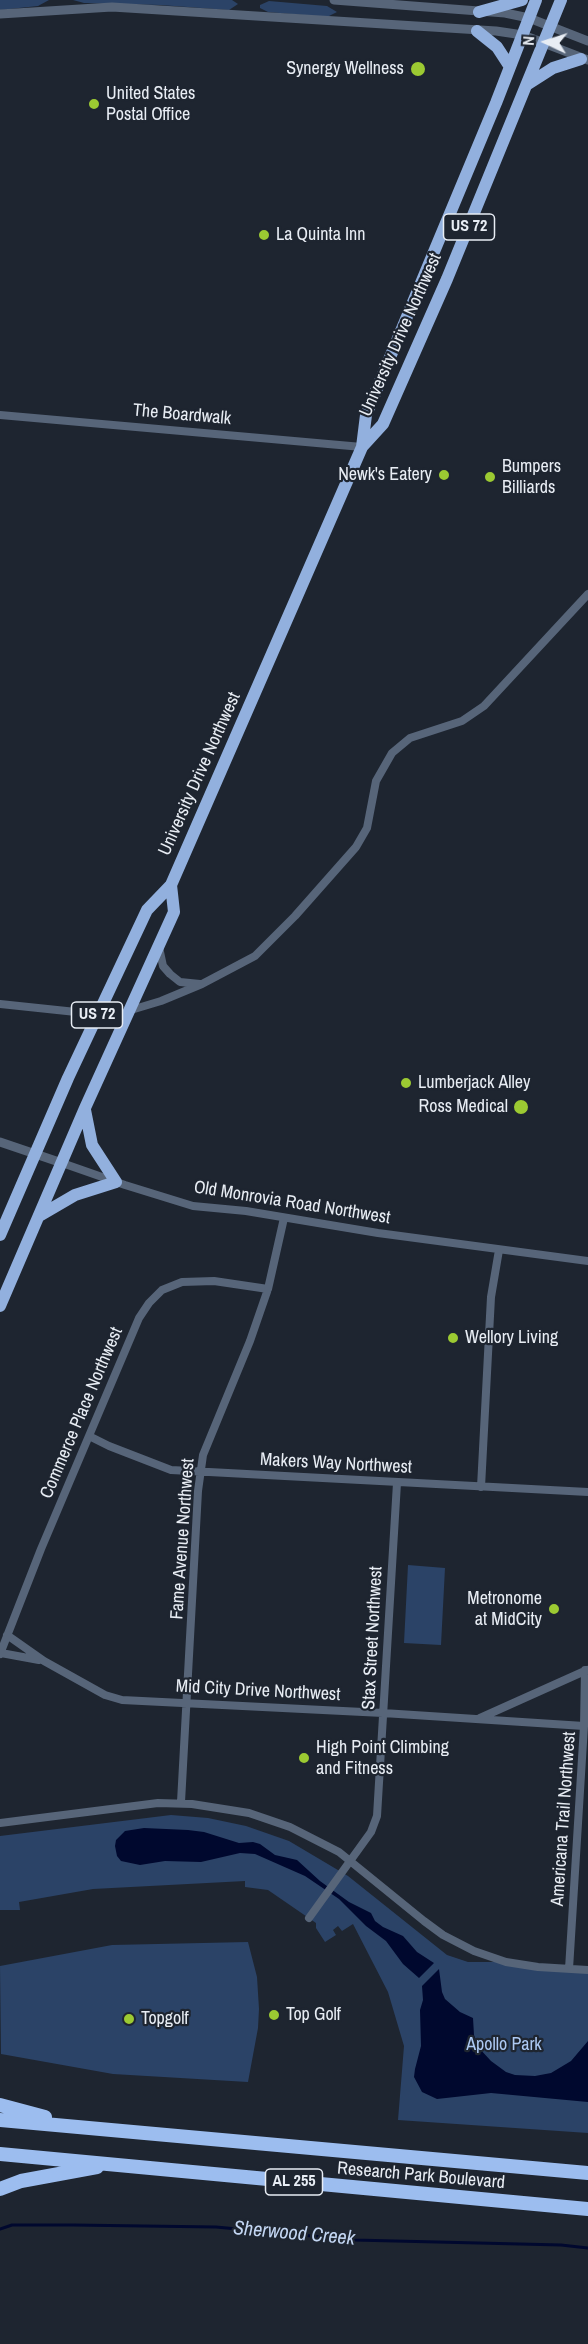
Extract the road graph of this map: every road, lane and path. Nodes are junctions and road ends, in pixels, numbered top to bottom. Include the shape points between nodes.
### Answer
1 (334, 0) edge
2 (522, 0) edge
3 (536, 0) edge
4 (561, 0) edge
5 (479, 12) junction
6 (0, 14) edge
7 (529, 18) junction
8 (551, 27) junction
9 (477, 31) junction
10 (523, 35) junction
11 (588, 41) edge
12 (544, 45) junction
13 (584, 59) edge
14 (510, 67) junction
15 (528, 84) junction
16 (0, 415) edge
17 (362, 447) junction
18 (588, 594) edge
19 (171, 885) junction
20 (159, 946) junction
21 (202, 984) junction
22 (0, 1004) edge
23 (131, 1010) junction
24 (96, 1018) junction
25 (85, 1108) junction
26 (0, 1142) edge
27 (35, 1153) junction
28 (62, 1163) junction
29 (116, 1182) junction
30 (39, 1216) junction
31 (284, 1218) junction
32 (0, 1235) edge
33 (499, 1250) junction
34 (588, 1262) edge
35 (268, 1288) junction
36 (0, 1306) edge
37 (89, 1436) junction
38 (200, 1471) junction
39 (397, 1483) junction
40 (481, 1487) junction
41 (588, 1492) edge
42 (7, 1635) junction
43 (1, 1650) edge
44 (44, 1661) junction
45 (586, 1670) edge
46 (187, 1702) junction
47 (383, 1713) junction
48 (479, 1719) junction
49 (585, 1726) junction
50 (181, 1803) junction
51 (0, 1823) edge
52 (351, 1860) junction
53 (309, 1918) dead end
54 (569, 1969) junction
55 (588, 1970) edge
56 (0, 2105) edge
57 (0, 2120) edge
58 (81, 2127) junction
59 (0, 2154) edge
60 (114, 2163) junction
61 (588, 2174) edge
62 (0, 2189) edge
63 (588, 2209) edge

1 - 5 street
2 - 5 highway
3 - 7 highway, University Drive Northwest / US 72
4 - 8 highway, University Drive Northwest / US 72
5 - 7 street
6 - 9 street via 112,7
7 - 8 street
7 - 10 highway, University Drive Northwest / US 72
8 - 11 street
8 - 12 highway, University Drive Northwest / US 72
9 - 10 street
9 - 14 highway via 497,47
10 - 12 street
10 - 14 highway, University Drive Northwest / US 72
12 - 13 street
12 - 15 highway, University Drive Northwest / US 72
13 - 15 highway via 553,68
14 - 17 highway, University Drive Northwest / US 72 via 366,415
15 - 17 highway, University Drive Northwest / US 72 via 383,424
16 - 17 street, The Boardwalk
17 - 19 highway, University Drive Northwest / US 72
18 - 21 street via 484,706 462,721 410,738 393,753 376,781 368,828 356,847 255,956
19 - 20 highway, University Drive Northwest / US 72 via 174,912
19 - 24 highway, University Drive Northwest / US 72 via 147,910
20 - 21 street via 161,960 170,974 180,982
20 - 23 highway, University Drive Northwest / US 72
21 - 23 street
22 - 24 street via 76,1012
23 - 25 highway, University Drive Northwest / US 72
24 - 27 highway, University Drive Northwest / US 72
25 - 28 highway, University Drive Northwest / US 72
25 - 29 highway via 93,1145
26 - 27 street, Old Monrovia Road Northwest
27 - 28 street, Old Monrovia Road Northwest
27 - 32 highway, University Drive Northwest / US 72
28 - 29 street, Old Monrovia Road Northwest
28 - 30 highway, University Drive Northwest / US 72
29 - 30 highway via 75,1195
29 - 31 street, Old Monrovia Road Northwest via 193,1206
30 - 36 highway, University Drive Northwest / US 72
31 - 33 street, Old Monrovia Road Northwest
31 - 35 street, Fame Avenue Northwest
33 - 34 street, Old Monrovia Road Northwest
33 - 40 street via 491,1297
35 - 37 street, Commerce Place Northwest via 202,1281 182,1282 162,1290 139,1318
35 - 38 street, Fame Avenue Northwest
37 - 38 street, Makers Way Northwest via 171,1470
37 - 42 street, Commerce Place Northwest
38 - 39 street, Makers Way Northwest
38 - 46 street, Fame Avenue Northwest
39 - 40 street, Makers Way Northwest
39 - 47 street, Stax Street Northwest
40 - 41 street, Makers Way Northwest
42 - 43 street, Commerce Place Northwest
42 - 44 street, Mid City Drive Northwest
43 - 44 street, Mid City Drive Northwest
44 - 46 street, Mid City Drive Northwest via 114,1698
45 - 48 street, Mid City Drive Northwest
45 - 49 street, Americana Trail Northwest
46 - 47 street, Mid City Drive Northwest
46 - 50 street, Fame Avenue Northwest
47 - 48 street, Mid City Drive Northwest
47 - 52 street, Stax Street Northwest via 377,1816
48 - 49 street, Mid City Drive Northwest
49 - 54 street, Americana Trail Northwest
50 - 51 street
50 - 52 street via 271,1819
52 - 53 street, Stax Street Northwest
52 - 54 street via 424,1921 458,1943 506,1962
54 - 55 street
56 - 58 highway
57 - 58 highway, Research Park Boulevard / AL 255
58 - 61 highway, Research Park Boulevard / AL 255
59 - 60 highway, Research Park Boulevard / AL 255
60 - 62 highway via 21,2181
60 - 63 highway, Research Park Boulevard / AL 255

